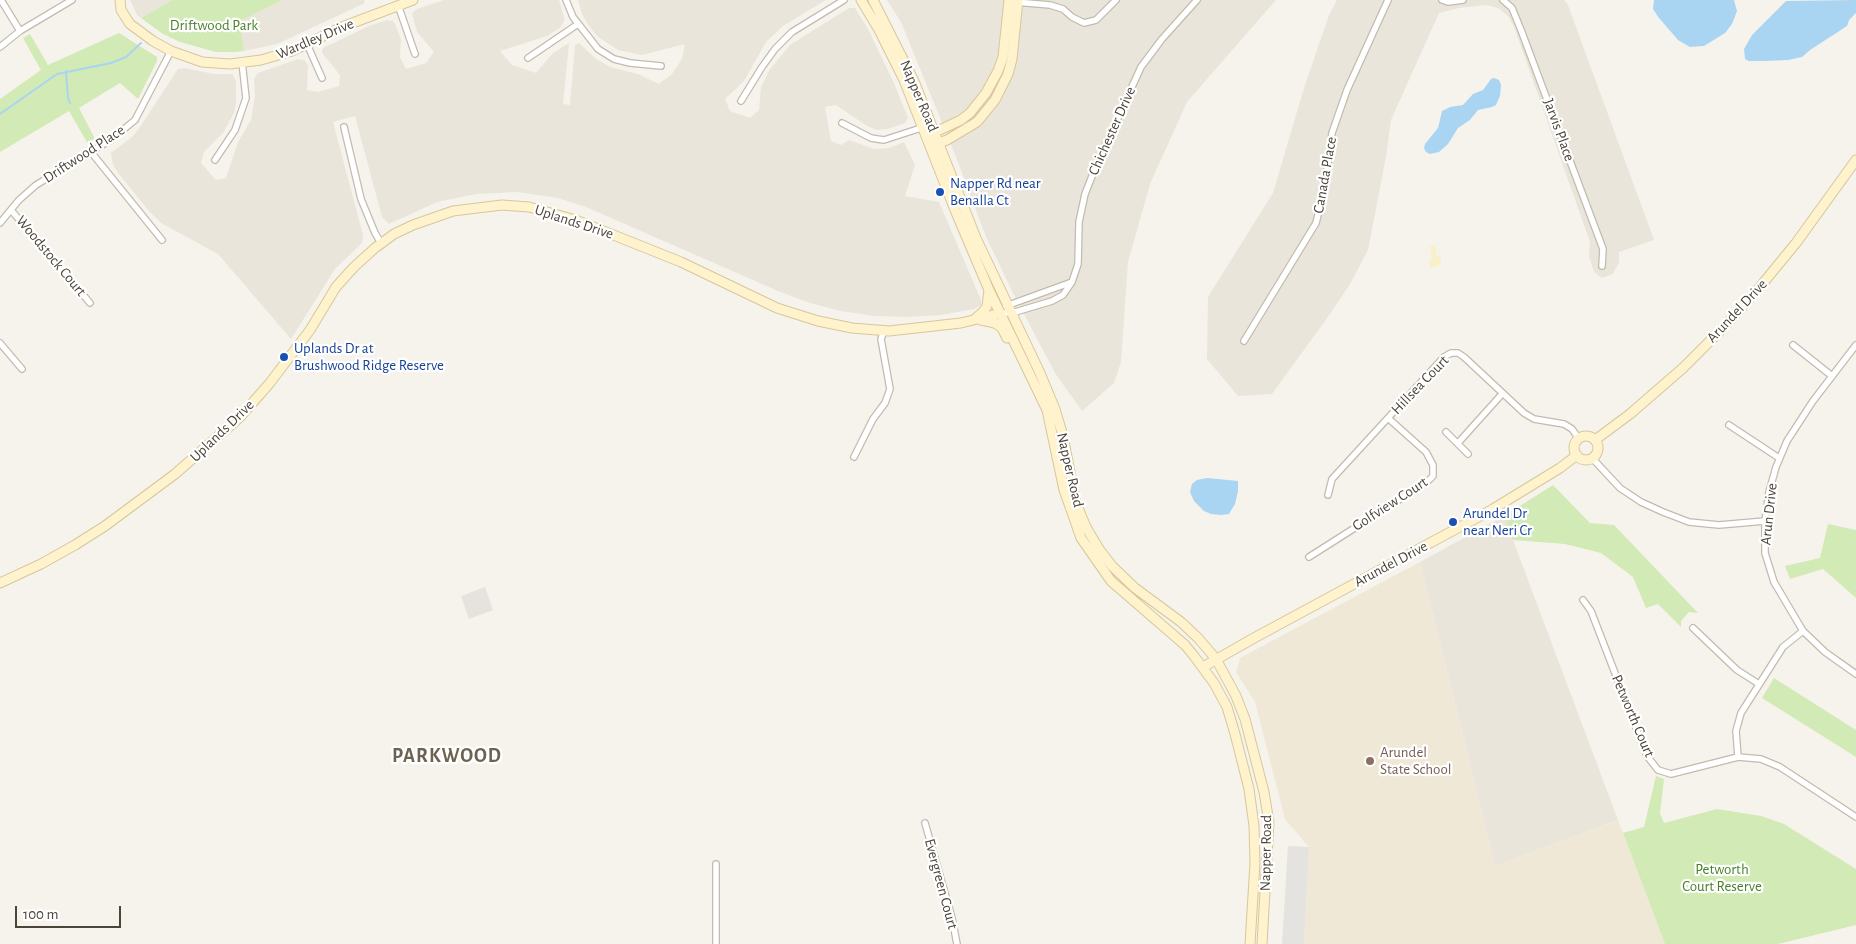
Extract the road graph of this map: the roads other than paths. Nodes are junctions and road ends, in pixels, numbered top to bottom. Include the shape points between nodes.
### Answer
1 (1, 0) edge
2 (72, 0) edge
3 (120, 0) edge
4 (413, 0) edge
5 (566, 0) edge
6 (844, 0) edge
7 (861, 0) edge
8 (873, 0) edge
9 (1116, 0) edge
10 (1197, 0) edge
11 (1388, 0) edge
12 (1442, 0) edge
13 (1463, 0) edge
14 (1503, 0) edge
15 (1013, 1) edge
16 (398, 5) junction
17 (578, 24) junction
18 (20, 31) junction
19 (307, 44) junction
20 (0, 47) edge
21 (172, 51) junction
22 (414, 54) dead end
23 (528, 58) dead end
24 (242, 62) junction
25 (661, 66) dead end
26 (322, 78) dead end
27 (741, 101) dead end
28 (842, 124) dead end
29 (344, 127) dead end
30 (929, 130) junction
31 (934, 145) junction
32 (91, 152) junction
33 (215, 160) dead end
34 (1856, 160) edge
35 (11, 210) junction
36 (0, 223) edge
37 (162, 240) dead end
38 (381, 243) junction
39 (1602, 266) dead end
40 (1072, 282) junction
41 (989, 290) junction
42 (90, 302) dead end
43 (1009, 309) junction
44 (1001, 313) junction
45 (973, 321) junction
46 (884, 331) junction
47 (1244, 341) dead end
48 (0, 343) edge
49 (1793, 345) dead end
50 (1856, 345) edge
51 (22, 369) dead end
52 (1030, 374) junction
53 (1832, 376) junction
54 (1502, 394) junction
55 (1388, 418) junction
56 (1729, 425) dead end
57 (1446, 432) dead end
58 (1578, 439) junction
59 (1595, 440) junction
60 (1458, 443) junction
61 (1468, 454) dead end
62 (1577, 455) junction
63 (854, 457) dead end
64 (1592, 458) junction
65 (1779, 458) junction
66 (1328, 495) dead end
67 (1765, 521) junction
68 (1309, 557) dead end
69 (0, 583) edge
70 (1583, 600) dead end
71 (1693, 628) dead end
72 (1804, 631) junction
73 (1216, 659) junction
74 (1203, 667) junction
75 (1856, 674) edge
76 (1759, 684) junction
77 (1738, 757) junction
78 (1856, 817) edge
79 (925, 823) dead end
80 (716, 864) dead end
81 (716, 944) edge
82 (957, 944) edge
83 (1250, 944) edge
84 (1262, 944) edge

1 - 18 street
2 - 18 street
3 - 21 main road, Wardley Drive via 130,24
4 - 16 main road, Wardley Drive
5 - 17 street
6 - 27 street via 792,32 762,66
7 - 30 main road, Napper Road
8 - 30 main road, Napper Road via 914,81
9 - 15 street via 1096,20 1084,23 1063,9
10 - 40 street, Chichester Drive via 1141,67 1096,166 1079,222 1078,264
11 - 47 street, Canada Place via 1347,90 1332,133 1316,223
12 - 13 street
14 - 39 street, Jarvis Place via 1512,8 1521,30 1602,249
15 - 30 main road via 1003,57 986,93 960,120
15 - 31 main road via 1012,59 998,94 977,122
16 - 19 main road, Wardley Drive
16 - 22 street
17 - 23 street
17 - 25 street via 598,49 614,59
18 - 20 street
19 - 24 main road, Wardley Drive via 269,58
19 - 26 street
21 - 24 main road, Wardley Drive via 202,62
21 - 32 street, Driftwood Place via 135,120
24 - 33 street via 246,98 235,130
28 - 30 street via 871,138 884,140
29 - 38 street via 362,200
30 - 31 main road, Napper Road
31 - 41 main road, Napper Road
31 - 43 main road, Napper Road
32 - 35 street, Driftwood Place via 36,185
32 - 37 street
34 - 59 main road, Arundel Drive via 1796,244 1720,331 1668,381
35 - 36 street, Driftwood Place
35 - 42 street, Woodstock Court
38 - 46 main road, Uplands Drive via 413,224 453,211 502,205 530,207 576,220 637,244 777,308 818,321
38 - 69 main road, Uplands Drive via 336,287 310,330 269,384 205,449 105,526 41,564
40 - 43 street
40 - 43 street via 1063,295 1052,301
41 - 44 main road, Napper Road
41 - 45 main road via 984,312
43 - 44 street
43 - 73 main road, Napper Road via 1055,409 1076,502 1092,538 1112,566 1135,588 1192,631
44 - 45 main road, Uplands Drive
44 - 52 main road, Napper Road
45 - 46 main road, Uplands Drive
45 - 52 main road via 988,320 1002,328
46 - 63 street via 881,339 890,389 886,403 873,419
48 - 51 street
49 - 53 street
50 - 53 street, Arun Drive
52 - 74 main road, Napper Road via 1047,410 1064,490 1081,538 1111,581 1185,645
53 - 65 street, Arun Drive via 1787,441
54 - 55 street, Hillsea Court via 1464,357 1451,353
54 - 58 street, Hillsea Court via 1524,414 1564,424
54 - 60 street
55 - 66 street, Hillsea Court via 1332,480
55 - 68 street, Golfview Court via 1426,452 1433,465 1433,476
56 - 65 street
57 - 60 street
58 - 59 main road via 1587,436
58 - 62 main road via 1574,447
59 - 64 main road via 1598,452
60 - 61 street
62 - 64 main road via 1584,460
62 - 73 main road, Arundel Drive via 1493,509
64 - 67 street via 1620,488 1641,502 1689,522 1719,525
65 - 67 street, Arun Drive
67 - 72 street, Arun Drive via 1765,553 1774,582
70 - 77 street, Petworth Court via 1591,611 1647,756 1658,770 1671,774
71 - 76 street via 1737,670
72 - 75 street, Arun Drive via 1825,652
72 - 76 street via 1783,647
73 - 74 main road, Arundel Drive
73 - 84 main road, Napper Road via 1245,719 1264,792 1269,832
74 - 83 main road, Napper Road via 1227,707 1249,789 1255,855
76 - 77 street via 1741,713 1736,731
77 - 78 street, Petworth Court via 1761,759 1780,767
79 - 82 street, Evergreen Court
80 - 81 street

